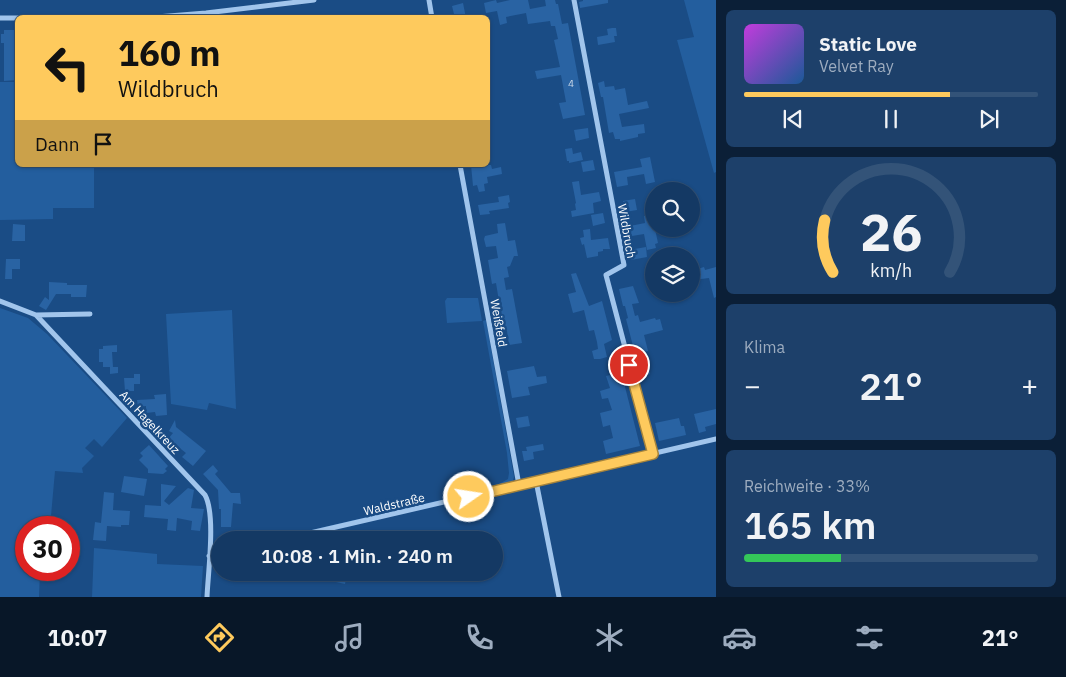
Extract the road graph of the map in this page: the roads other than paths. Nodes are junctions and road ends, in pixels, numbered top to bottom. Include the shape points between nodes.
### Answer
1 (314, 0) edge
2 (429, 0) edge
3 (574, 0) edge
4 (183, 15) edge
5 (432, 15) edge
6 (0, 18) edge
7 (15, 18) edge
8 (460, 167) edge
9 (0, 302) edge
10 (90, 314) dead end
11 (36, 315) junction
12 (716, 439) edge
13 (653, 454) junction
14 (536, 481) junction
15 (519, 485) junction
16 (319, 531) edge
17 (209, 556) joint
18 (207, 597) edge
19 (559, 597) edge

1 - 4 street
2 - 5 street
3 - 13 street, Wildbruch via 624,265 606,276
6 - 7 street
8 - 15 street, Weißfeld
9 - 11 street, Am Hagelkreuz
10 - 11 street
11 - 17 street, Am Hagelkreuz via 205,495 211,509
12 - 13 street, Waldstraße
13 - 14 street, Waldstraße
14 - 15 street, Waldstraße
14 - 19 street
15 - 16 street, Waldstraße
17 - 18 street, Am Hagelkreuz

